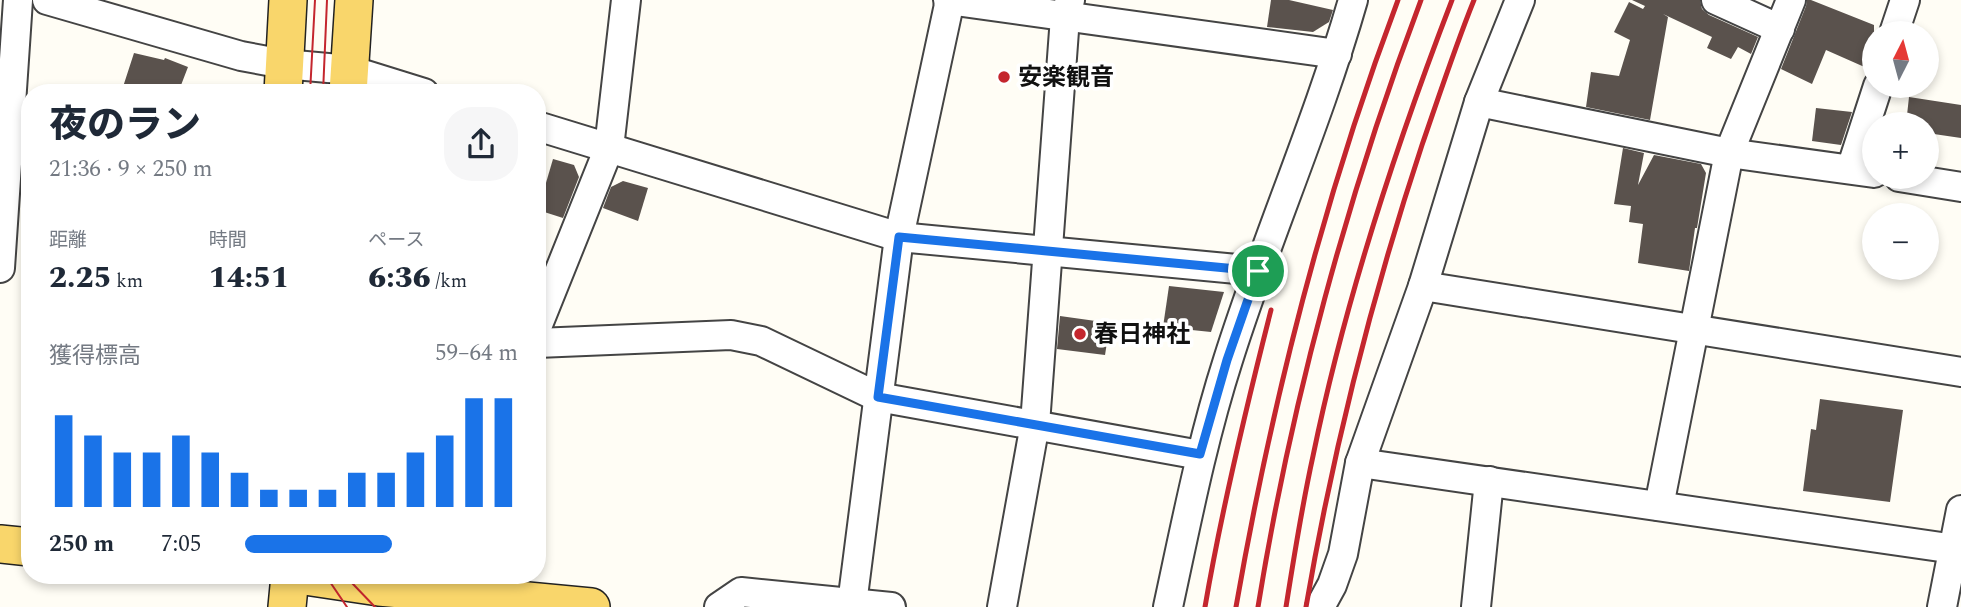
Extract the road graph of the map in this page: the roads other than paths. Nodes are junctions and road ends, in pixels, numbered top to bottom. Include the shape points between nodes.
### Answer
1 (18, 0) edge
2 (47, 0) edge
3 (288, 0) edge
4 (354, 0) edge
5 (626, 0) edge
6 (949, 0) edge
7 (1353, 0) edge
8 (1520, 0) edge
9 (1716, 0) edge
10 (1791, 0) edge
11 (1905, 0) edge
12 (1068, 8) edge
13 (1898, 21) edge
14 (1780, 29) junction
15 (1338, 54) junction
16 (284, 78) edge
17 (349, 81) edge
18 (368, 84) edge
19 (1479, 102) junction
20 (546, 130) edge
21 (609, 148) junction
22 (1729, 153) junction
23 (1862, 171) edge
24 (1939, 183) edge
25 (1961, 187) edge
26 (899, 237) junction
27 (1048, 251) junction
28 (0, 268) edge
29 (1258, 271) junction
30 (1423, 286) junction
31 (546, 305) edge
32 (1694, 329) junction
33 (546, 342) edge
34 (1961, 372) edge
35 (878, 397) junction
36 (1035, 424) junction
37 (1200, 454) junction
38 (1360, 463) junction
39 (1489, 481) junction
40 (1659, 506) junction
41 (1961, 510) edge
42 (0, 544) edge
43 (21, 546) edge
44 (1957, 549) edge
45 (289, 584) edge
46 (359, 584) edge
47 (481, 586) edge
48 (852, 604) junction
49 (549, 605) edge
50 (288, 607) edge
51 (592, 607) edge
52 (719, 607) edge
53 (891, 607) edge
54 (1002, 607) edge
55 (1168, 607) edge
56 (1320, 607) edge
57 (1476, 607) edge
58 (1942, 607) edge

1 - 28 street
2 - 16 street via 241,55
3 - 16 main road
4 - 17 main road
5 - 21 street
6 - 12 street
6 - 26 street
7 - 15 street
8 - 19 street
9 - 14 street
10 - 14 street
11 - 13 street
12 - 15 street
12 - 27 street
14 - 22 street
15 - 29 street
16 - 17 street
17 - 18 street
19 - 22 street
19 - 30 street
20 - 21 street
21 - 26 street
21 - 31 street
22 - 23 street
22 - 32 street
24 - 25 street
26 - 27 street
26 - 35 street
27 - 29 street
27 - 36 street
29 - 37 street
30 - 32 street
30 - 38 street
32 - 34 street
32 - 40 street
33 - 35 street via 731,335 761,341
35 - 36 street
35 - 48 street
36 - 37 street
36 - 54 street
37 - 55 street
38 - 39 street
38 - 56 street via 1343,554
39 - 40 street
39 - 57 street
40 - 44 street
41 - 44 street
42 - 43 main road
44 - 58 street
45 - 50 main road
46 - 47 main road
47 - 49 main road
48 - 52 street via 741,592
48 - 53 street
49 - 51 main road

